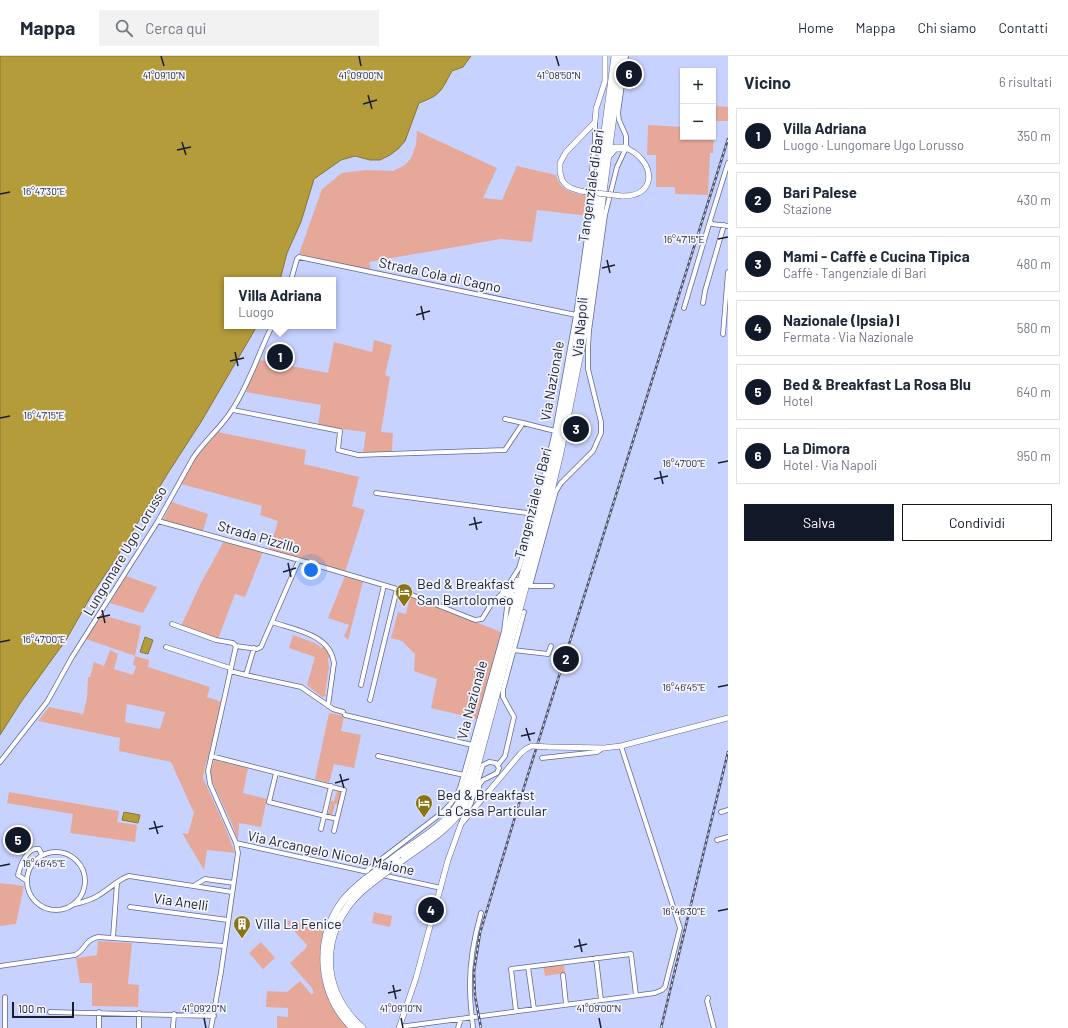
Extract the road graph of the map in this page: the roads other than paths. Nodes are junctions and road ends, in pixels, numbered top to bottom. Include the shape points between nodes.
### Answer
1 (605, 56) edge
2 (617, 56) edge
3 (626, 56) edge
4 (595, 122) junction
5 (611, 134) junction
6 (622, 147) junction
7 (608, 156) junction
8 (728, 163) edge
9 (710, 221) junction
10 (726, 225) edge
11 (728, 272) edge
12 (293, 277) edge
13 (703, 303) dead end
14 (684, 308) dead end
15 (576, 315) junction
16 (271, 329) edge
17 (723, 334) dead end
18 (233, 410) junction
19 (505, 419) dead end
20 (522, 423) junction
21 (555, 431) junction
22 (376, 493) dead end
23 (535, 514) junction
24 (158, 521) junction
25 (299, 560) junction
26 (524, 573) junction
27 (384, 585) junction
28 (552, 586) dead end
29 (397, 589) junction
30 (504, 592) junction
31 (524, 612) dead end
32 (272, 622) junction
33 (172, 624) dead end
34 (507, 635) junction
35 (236, 646) junction
36 (551, 646) dead end
37 (166, 647) dead end
38 (254, 648) junction
39 (513, 650) junction
40 (230, 670) junction
41 (246, 675) junction
42 (361, 685) dead end
43 (370, 700) dead end
44 (328, 706) junction
45 (728, 718) edge
46 (472, 744) junction
47 (621, 746) junction
48 (604, 748) junction
49 (211, 756) junction
50 (378, 756) dead end
51 (542, 758) dead end
52 (0, 762) edge
53 (498, 765) junction
54 (276, 773) junction
55 (464, 775) junction
56 (331, 786) junction
57 (492, 788) junction
58 (479, 790) junction
59 (485, 792) junction
60 (480, 799) junction
61 (471, 803) junction
62 (475, 807) junction
63 (728, 810) edge
64 (721, 812) dead end
65 (324, 816) junction
66 (337, 819) junction
67 (461, 824) junction
68 (321, 829) dead end
69 (334, 831) dead end
70 (728, 837) edge
71 (717, 840) dead end
72 (236, 844) junction
73 (42, 855) junction
74 (399, 858) junction
75 (367, 878) junction
76 (27, 881) junction
77 (117, 883) junction
78 (234, 883) junction
79 (195, 885) junction
80 (441, 888) junction
81 (232, 892) junction
82 (75, 904) junction
83 (130, 907) dead end
84 (481, 913) dead end
85 (228, 920) junction
86 (112, 937) junction
87 (224, 946) junction
88 (596, 958) junction
89 (0, 966) edge
90 (528, 967) junction
91 (563, 975) dead end
92 (636, 995) junction
93 (5, 996) dead end
94 (708, 998) dead end
95 (601, 1000) junction
96 (566, 1004) junction
97 (534, 1009) junction
98 (516, 1011) junction
99 (50, 1012) dead end
100 (99, 1012) junction
101 (139, 1013) junction
102 (174, 1014) junction
103 (214, 1016) junction
104 (472, 1018) junction
105 (461, 1019) junction
106 (358, 1027) edge
107 (4, 1028) edge
108 (99, 1028) edge
109 (139, 1028) edge
110 (173, 1028) edge
111 (212, 1028) edge
112 (399, 1028) edge
113 (458, 1028) edge
114 (473, 1028) edge
115 (714, 1028) edge

1 - 4 street, Via Nazionale via 605,81 596,109
2 - 5 highway, Tangenziale di Bari
2 - 26 highway, Tangenziale di Bari via 573,362 547,485
3 - 6 street via 618,114 626,136
4 - 6 street, bridge via 566,152 560,163 562,180 571,188 580,191 622,196 636,194 647,185 650,177 648,167 634,151
4 - 15 street, Via Nazionale via 589,222
5 - 6 highway via 613,141
5 - 7 highway, Tangenziale di Bari
6 - 7 highway via 612,150
6 - 28 street, Via Napoli via 605,215 589,331 588,369 601,422 601,433 593,451 556,491 530,586
7 - 74 highway, Tangenziale di Bari via 584,328 560,453 470,792 463,807 452,820 438,833
8 - 9 street
9 - 10 street via 712,224
9 - 14 street
10 - 13 street
11 - 17 street
12 - 15 street, Strada Cola di Cagno via 299,257
15 - 21 street, Via Nazionale
16 - 18 street, Lungomare Ugo Lorusso
18 - 20 street via 340,431 338,450 358,455 505,450
18 - 24 street, Lungomare Ugo Lorusso via 199,449
19 - 20 street
20 - 21 street
21 - 23 street, Via Nazionale
22 - 23 street
23 - 30 street, Via Nazionale via 521,564
24 - 25 street, Strada Pizzillo
24 - 52 street, Lungomare Ugo Lorusso via 72,657 47,702
25 - 27 street, Strada Pizzillo
25 - 32 street
26 - 30 highway via 516,587
26 - 34 highway, Tangenziale di Bari
27 - 29 street, Strada Pizzillo
27 - 42 street
29 - 30 street, Strada Pizzillo via 475,620 484,617 492,603
29 - 43 street
30 - 34 highway via 513,597
30 - 46 street, Via Nazionale via 507,607 504,631
31 - 39 street
32 - 38 street via 261,647
32 - 44 street via 313,636 328,646 334,663
33 - 35 street
34 - 74 highway, Tangenziale di Bari via 465,790 449,815
35 - 38 street
35 - 40 street
36 - 39 street via 548,654
37 - 40 street
38 - 41 street
39 - 53 street via 503,697 514,717 514,724 505,756
40 - 41 street
40 - 49 street
41 - 44 street via 301,687
44 - 46 street via 344,713
45 - 47 street
46 - 55 street, Via Nazionale
47 - 48 street
47 - 92 street via 680,928 664,987 662,990
48 - 51 street via 597,752
48 - 57 street, bridge via 532,746 521,753
49 - 54 street
49 - 72 street via 208,771 210,784
50 - 55 street
53 - 58 street via 497,773 480,782
53 - 61 street via 493,762 483,766
54 - 56 street
54 - 65 street via 269,802
55 - 75 street, Via Nazionale via 456,798 450,806
56 - 65 street
56 - 66 street via 344,790
57 - 59 street
57 - 60 street
58 - 59 street
58 - 60 street
59 - 60 street
60 - 61 street
60 - 62 street
61 - 62 street
61 - 67 street
62 - 67 street
63 - 64 street
65 - 66 street
65 - 68 street
66 - 69 street
67 - 80 street
70 - 71 street
72 - 75 street, Via Arcangelo Nicola Maione
72 - 78 street, Via Arcangelo Nicola Maione via 238,854
73 - 76 street via 31,866
73 - 76 street via 36,848 30,851 22,862 18,876
73 - 82 street via 57,852 78,862 85,876 85,884
74 - 75 highway, Tangenziale di Bari, bridge
75 - 80 street, Via Arcangelo Nicola Maione
75 - 106 highway, Tangenziale di Bari via 341,915 333,934 329,955 331,976 338,997
76 - 82 street via 32,897 44,908 60,910
77 - 79 street via 129,876
77 - 82 street via 90,900
77 - 86 street
78 - 79 street via 205,880
78 - 81 street, Via Arcangelo Nicola Maione
79 - 81 street
80 - 112 street
81 - 85 street, Via Arcangelo Nicola Maione
83 - 85 street, Via Anelli
84 - 104 street via 473,943 471,964
85 - 87 street, Via Arcangelo Nicola Maione
86 - 87 street
86 - 89 street via 93,938 75,955
87 - 103 street, Via Arcangelo Nicola Maione
88 - 90 street
88 - 92 street via 631,954
88 - 95 street
90 - 97 street
90 - 98 street via 511,969
91 - 96 street
92 - 95 street
93 - 107 street
94 - 115 street
95 - 96 street
96 - 97 street
97 - 98 street
98 - 104 street
99 - 100 street
100 - 101 street
100 - 108 street
101 - 102 street
101 - 109 street
102 - 103 street
102 - 110 street
103 - 111 street, Via Arcangelo Nicola Maione
104 - 105 street
104 - 114 street
105 - 112 street
105 - 113 street

